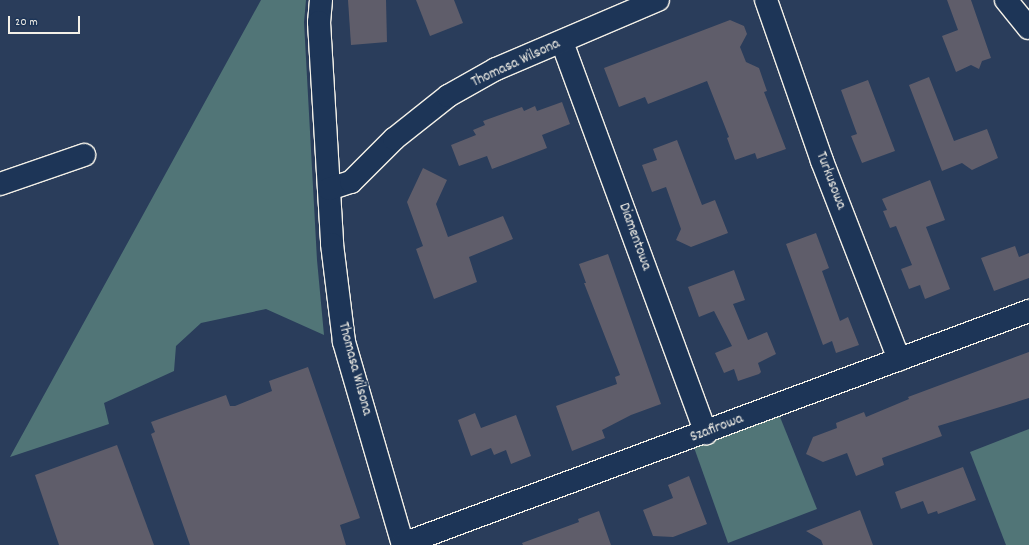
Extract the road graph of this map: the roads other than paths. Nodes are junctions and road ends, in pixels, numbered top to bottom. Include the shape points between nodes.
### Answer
1 (321, 0) edge
2 (658, 0) edge
3 (766, 0) edge
4 (1006, 0) edge
5 (1029, 28) edge
6 (562, 42) junction
7 (84, 154) dead end
8 (0, 184) edge
9 (329, 189) junction
10 (1029, 311) edge
11 (899, 360) junction
12 (706, 433) junction
13 (403, 545) edge

1 - 9 street, Thomasa Wilsona via 319,22
2 - 6 street, Thomasa Wilsona
3 - 11 street, Turkusowa via 822,161
4 - 5 street
6 - 9 street, Thomasa Wilsona via 496,69 448,96 394,138 351,182
6 - 12 street, Diamentowa
7 - 8 street
9 - 13 street, Thomasa Wilsona via 332,244 344,342
10 - 11 street, Szafirowa
11 - 12 street, Szafirowa
12 - 13 street, Szafirowa

